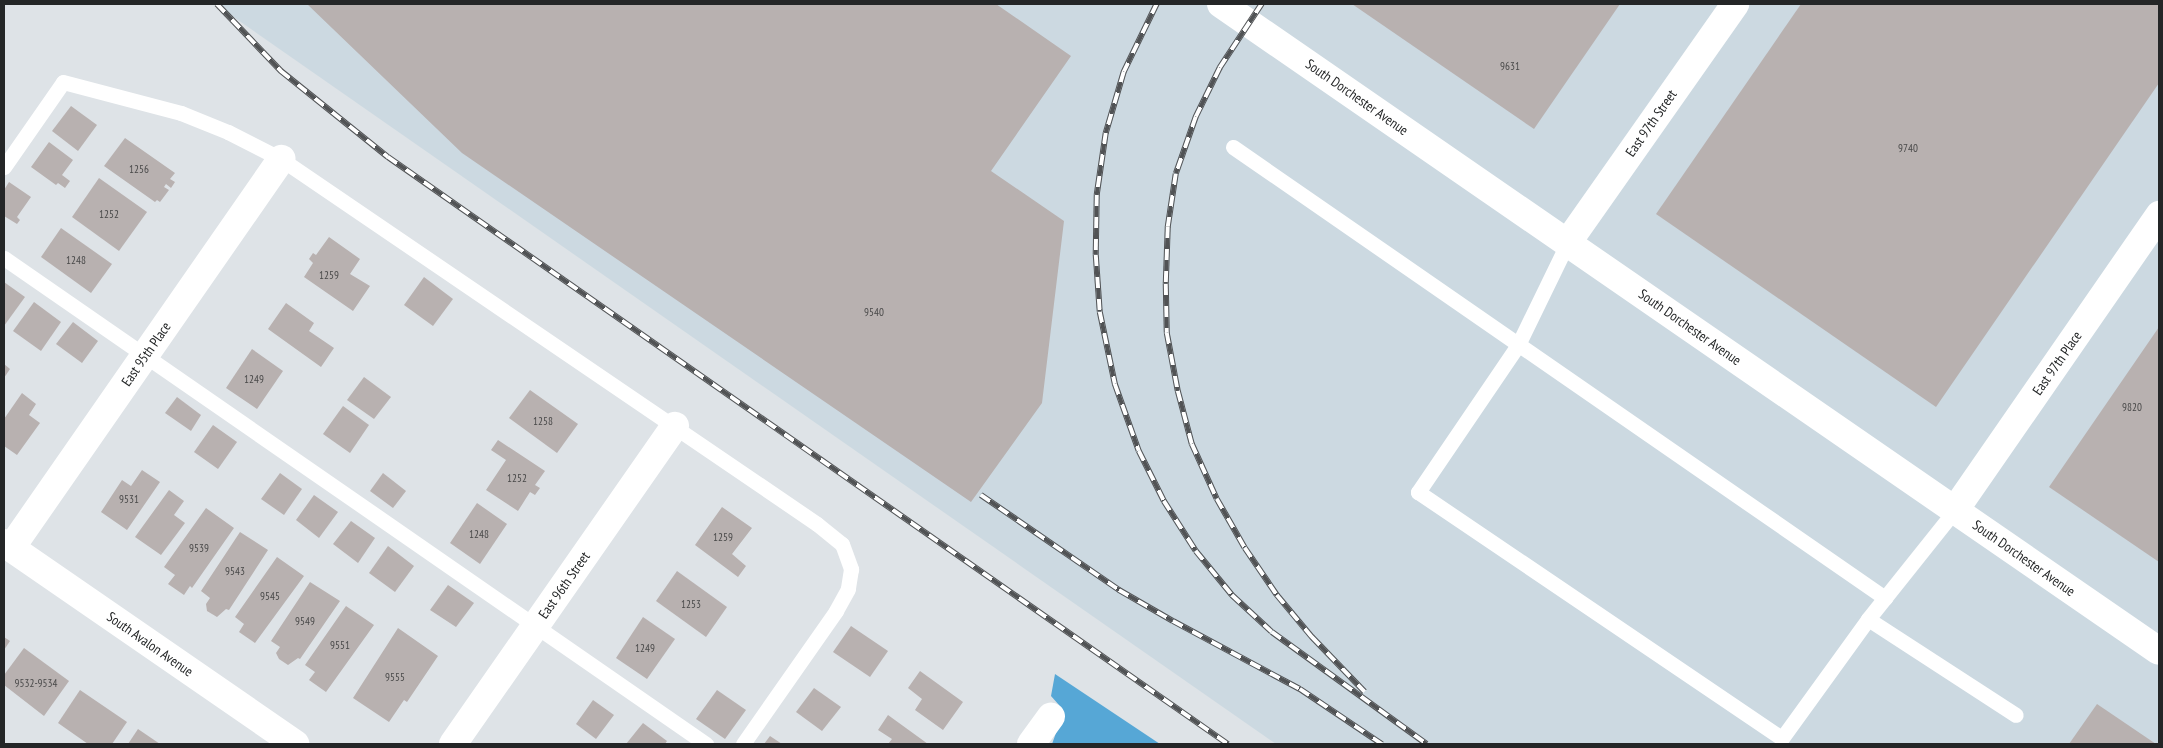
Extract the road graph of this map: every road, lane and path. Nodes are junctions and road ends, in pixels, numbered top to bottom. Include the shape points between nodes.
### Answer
1 (1221, 4) edge
2 (1735, 4) edge
3 (1233, 147) dead end
4 (281, 159) junction
5 (4, 167) edge
6 (2159, 215) edge
7 (1568, 242) junction
8 (4, 258) edge
9 (1518, 345) junction
10 (145, 355) junction
11 (675, 426) junction
12 (1955, 510) junction
13 (7, 546) edge
14 (1885, 598) junction
15 (1868, 619) junction
16 (535, 627) junction
17 (2159, 651) edge
18 (2016, 714) dead end
19 (1051, 716) dead end
20 (295, 744) edge
21 (453, 744) edge
22 (706, 744) edge
23 (743, 744) edge
24 (1031, 744) edge

1 - 7 street, South Dorchester Avenue
2 - 7 street, East 97th Street
3 - 9 lane
4 - 5 lane via 181,113 63,82
4 - 10 street, East 95th Place
4 - 11 lane
6 - 12 street, East 97th Place
7 - 9 lane
7 - 12 street, South Dorchester Avenue
8 - 10 lane
9 - 14 lane
9 - 15 lane via 1418,492 1782,738
10 - 13 street, East 95th Place
10 - 16 lane
11 - 16 street, East 96th Street
11 - 23 lane via 842,544 851,569 848,588 836,611
12 - 14 lane
12 - 17 street, South Dorchester Avenue
13 - 20 street, South Avalon Avenue
14 - 15 lane
15 - 18 lane
16 - 21 street, East 96th Street
16 - 22 lane
19 - 24 street

